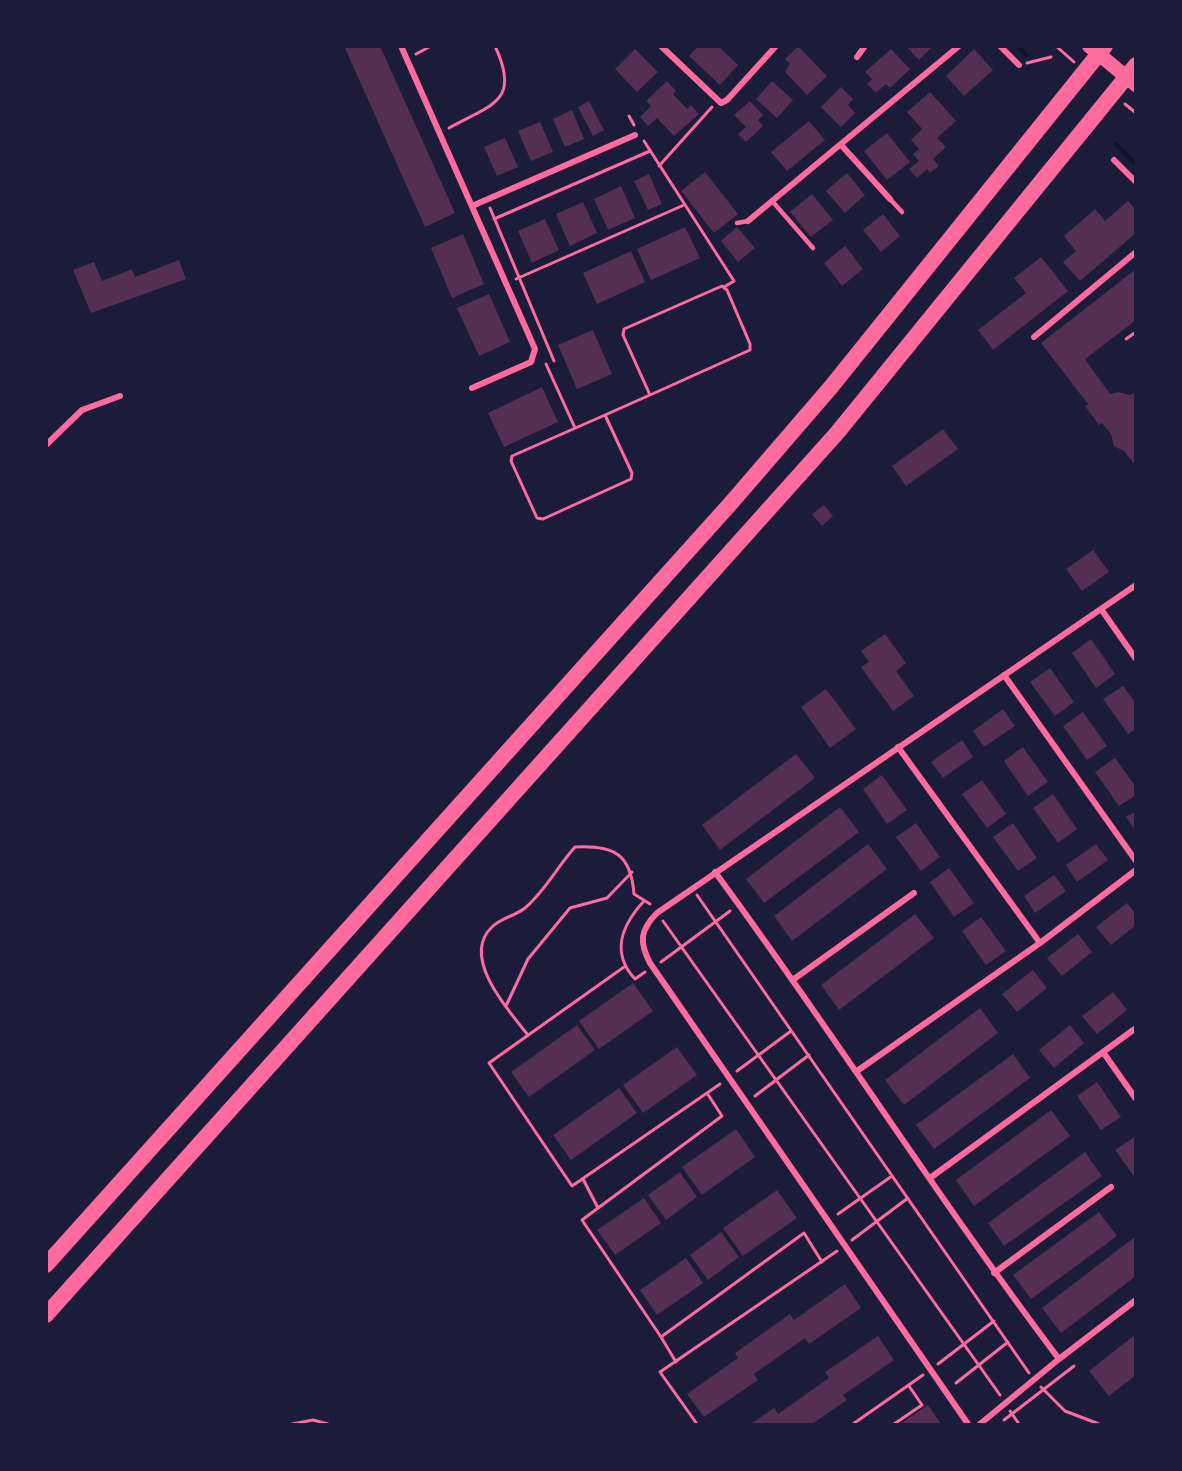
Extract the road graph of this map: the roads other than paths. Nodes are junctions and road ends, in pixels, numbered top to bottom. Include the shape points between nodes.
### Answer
1 (401, 46) edge
2 (661, 46) edge
3 (776, 46) edge
4 (865, 46) edge
5 (958, 46) edge
6 (1000, 46) edge
7 (1089, 46) edge
8 (1105, 46) edge
9 (856, 57) dead end
10 (1019, 65) road end
11 (1136, 65) edge
12 (1136, 86) edge
13 (635, 135) dead end
14 (842, 146) junction
15 (1114, 160) dead end
16 (1136, 182) edge
17 (890, 199) joint
18 (773, 202) junction
19 (472, 206) junction
20 (902, 212) dead end
21 (748, 221) joint
22 (737, 223) dead end
23 (813, 248) dead end
24 (1136, 252) edge
25 (1034, 337) dead end
26 (472, 388) dead end
27 (120, 396) dead end
28 (46, 445) edge
29 (1136, 585) edge
30 (1101, 609) junction
31 (1136, 659) edge
32 (1004, 675) junction
33 (898, 747) junction
34 (1136, 861) edge
35 (1136, 870) edge
36 (715, 872) junction
37 (914, 893) dead end
38 (1040, 943) junction
39 (794, 979) junction
40 (1136, 1028) edge
41 (1103, 1052) junction
42 (856, 1071) junction
43 (1136, 1099) edge
44 (930, 1178) junction
45 (1111, 1187) dead end
46 (46, 1265) edge
47 (994, 1273) junction
48 (1136, 1300) edge
49 (46, 1315) edge
50 (1059, 1359) junction
51 (968, 1425) edge
52 (980, 1425) edge

1 - 19 street
2 - 3 street via 718,102 727,100
4 - 9 street
5 - 14 street
6 - 10 street
7 - 12 main road
8 - 46 highway via 831,387 731,503
11 - 49 highway via 829,441
13 - 19 street
14 - 17 street
14 - 18 street
15 - 16 street
17 - 20 lane
18 - 21 street
18 - 23 lane
19 - 26 street via 535,349 531,362
21 - 22 lane
24 - 25 street
27 - 28 street via 82,410
29 - 30 street
30 - 31 street
30 - 32 street
32 - 33 street
32 - 34 street
33 - 36 street
33 - 38 street
35 - 38 street
36 - 39 street
36 - 51 street via 647,922 642,947
37 - 39 street
38 - 42 street
39 - 42 street
40 - 41 street
41 - 43 street
41 - 44 street
42 - 44 street
44 - 47 street
45 - 47 street
47 - 50 street
48 - 50 street
50 - 52 street

